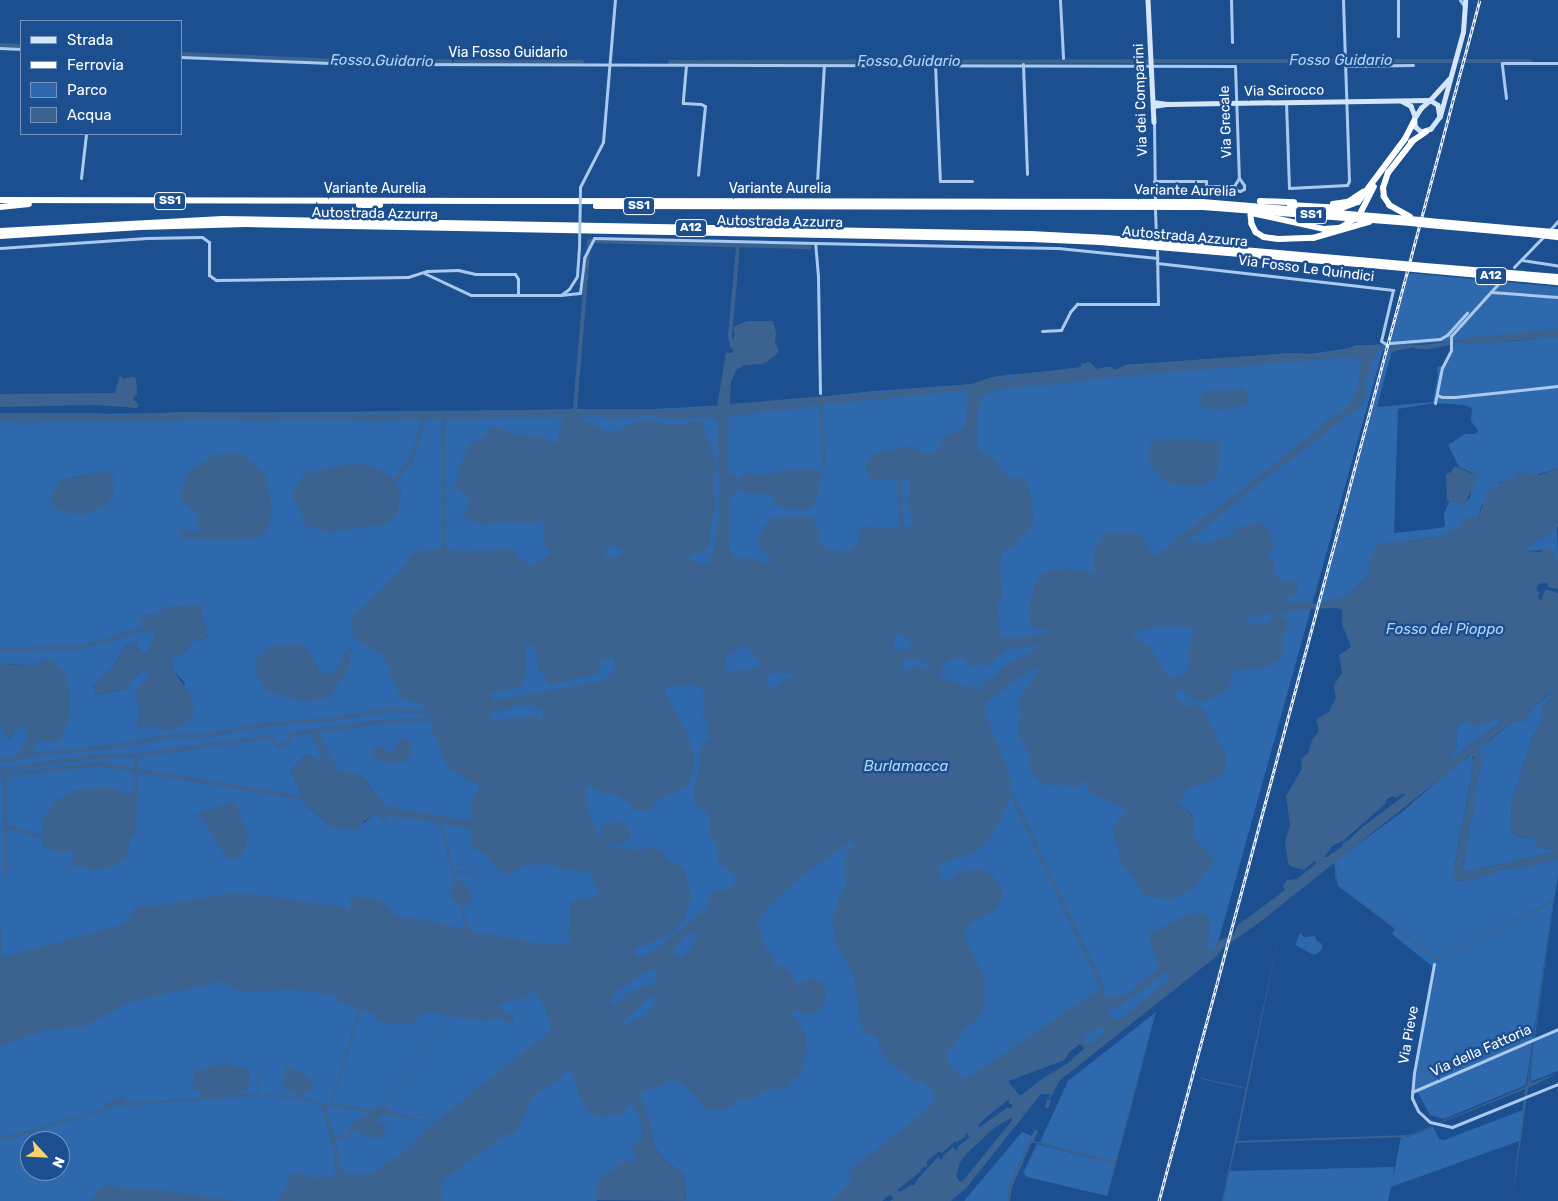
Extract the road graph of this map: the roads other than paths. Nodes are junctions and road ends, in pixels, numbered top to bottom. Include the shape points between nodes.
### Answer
1 (616, 0) edge
2 (1060, 0) edge
3 (1148, 0) edge
4 (1231, 0) edge
5 (1344, 0) edge
6 (1398, 0) edge
7 (1460, 0) edge
8 (1466, 0) edge
9 (1466, 7) junction
10 (1398, 36) dead end
11 (1232, 42) dead end
12 (0, 48) edge
13 (20, 49) edge
14 (182, 57) edge
15 (1062, 58) dead end
16 (1558, 63) edge
17 (824, 64) junction
18 (935, 64) junction
19 (1023, 64) junction
20 (611, 65) junction
21 (686, 65) junction
22 (1346, 65) junction
23 (1413, 65) dead end
24 (1151, 66) junction
25 (1235, 66) joint
26 (1453, 71) junction
27 (1153, 93) junction
28 (1506, 98) dead end
29 (1430, 100) junction
30 (1401, 101) junction
31 (1286, 102) junction
32 (1347, 102) junction
33 (1237, 103) junction
34 (1153, 104) junction
35 (1164, 104) junction
36 (1440, 116) junction
37 (1415, 119) junction
38 (1154, 122) junction
39 (1426, 132) junction
40 (86, 135) edge
41 (1413, 141) junction
42 (1385, 168) junction
43 (1027, 174) dead end
44 (698, 175) dead end
45 (1379, 176) junction
46 (82, 178) dead end
47 (1239, 178) junction
48 (972, 181) dead end
49 (1154, 181) junction
50 (818, 182) dead end
51 (1234, 186) junction
52 (1155, 199) dead end
53 (1260, 201) dead end
54 (0, 202) edge
55 (1231, 206) junction
56 (1155, 208) dead end
57 (1361, 212) dead end
58 (1251, 215) dead end
59 (1353, 220) dead end
60 (1412, 220) junction
61 (1389, 221) junction
62 (1558, 221) edge
63 (1429, 223) junction
64 (0, 231) edge
65 (1558, 232) edge
66 (1541, 233) junction
67 (0, 236) edge
68 (1558, 237) edge
69 (1156, 239) dead end
70 (815, 242) junction
71 (0, 248) edge
72 (1157, 250) dead end
73 (1157, 258) junction
74 (1522, 260) junction
75 (1157, 263) junction
76 (1381, 264) junction
77 (1558, 266) edge
78 (1514, 267) dead end
79 (1425, 268) junction
80 (423, 273) junction
81 (1558, 277) edge
82 (1558, 282) edge
83 (1498, 284) dead end
84 (1491, 292) junction
85 (518, 295) junction
86 (560, 296) junction
87 (1558, 297) edge
88 (1477, 305) junction
89 (1042, 331) dead end
90 (1558, 386) edge
91 (820, 393) dead end
92 (1437, 394) junction
93 (1435, 403) dead end
94 (1434, 964) dead end
95 (1558, 1029) edge
96 (1558, 1084) edge
97 (1412, 1092) junction

1 - 20 street
2 - 15 street
3 - 24 street, Via dei Comparini
4 - 11 street
5 - 22 street
6 - 10 street
7 - 9 street
8 - 9 street
9 - 26 street
12 - 13 street
14 - 20 street, Via Fosso Guidario via 356,64
16 - 28 street via 1502,64
17 - 18 street, Via Fosso Guidario
17 - 21 street, Via Fosso Guidario
17 - 50 street
18 - 19 street, Via Fosso Guidario
18 - 48 street via 940,181
19 - 24 street, Via Fosso Guidario
19 - 43 street
20 - 21 street, Via Fosso Guidario
20 - 86 street, bridge via 602,142 580,187 577,276
21 - 44 street via 682,101 705,106
22 - 23 street
22 - 32 street
24 - 25 street, Via Fosso Guidario
24 - 27 street, Via dei Comparini
25 - 33 street, Via Grecale
26 - 29 street via 1445,86
26 - 36 street
27 - 34 street, Via dei Comparini
27 - 35 street
29 - 30 street, Via Scirocco
29 - 36 street via 1438,105
29 - 37 street
30 - 32 street, Via Scirocco
30 - 37 street via 1409,105
31 - 32 street, Via Scirocco
31 - 32 street via 1289,188 1347,185
31 - 33 street, Via Scirocco
33 - 35 street, Via Scirocco
33 - 47 street, Via Grecale
34 - 35 street, Via Scirocco
34 - 38 street, Via dei Comparini
35 - 38 street
36 - 39 street
37 - 39 street via 1418,130
37 - 42 highway
38 - 49 street, Via dei Comparini
39 - 41 highway
40 - 46 street
41 - 42 highway
41 - 60 highway via 1388,173 1383,188 1390,206
42 - 45 highway
45 - 53 highway via 1359,196 1343,203
45 - 55 highway via 1363,197 1346,207
45 - 57 highway
47 - 51 street
47 - 51 street via 1244,189 1238,191
49 - 51 street via 1206,180 1206,186
49 - 52 street, Via dei Comparini
54 - 55 highway, Variante Aurelia / SS1
54 - 55 highway, Variante Aurelia / SS1
55 - 59 highway via 1321,229 1336,229
55 - 60 highway, Variante Aurelia / SS1
55 - 61 highway, Variante Aurelia / SS1
56 - 69 street
58 - 61 highway via 1252,226 1258,234 1285,240 1313,238 1364,223
60 - 61 highway, Variante Aurelia / SS1
60 - 63 highway, Variante Aurelia / SS1, bridge
60 - 63 highway, Variante Aurelia / SS1, bridge
62 - 74 street
63 - 66 highway, Variante Aurelia / SS1
64 - 76 highway, Autostrada Azzurra / A12 via 223,219 1031,234 1107,238
65 - 66 highway, Variante Aurelia / SS1, bridge
66 - 68 highway, Variante Aurelia / SS1, bridge
67 - 76 highway, Autostrada Azzurra / A12 via 246,224 1032,239
70 - 73 street via 1058,248
70 - 86 street via 591,241 580,293
70 - 91 street
71 - 80 street via 202,237 209,242 208,275 216,280
72 - 73 street
73 - 75 street
74 - 77 street
74 - 78 street
75 - 88 street, Via Fosso Le Quindici via 1393,290 1381,341 1388,344 1440,339
75 - 89 street via 1158,304 1077,304 1061,330
76 - 79 highway, Autostrada Azzurra / A12, bridge
79 - 81 highway, Autostrada Azzurra / A12
79 - 82 highway, Autostrada Azzurra / A12
80 - 85 street via 471,295
80 - 85 street via 458,270 475,274 512,273 518,279
83 - 84 street
84 - 87 street
84 - 88 street
85 - 86 street
88 - 92 street via 1455,331
90 - 92 street via 1442,398
92 - 93 street
94 - 97 street, Via Pieve
95 - 97 street, Via della Fattoria
96 - 97 street, Via Pieve via 1452,1127 1430,1122 1416,1109

